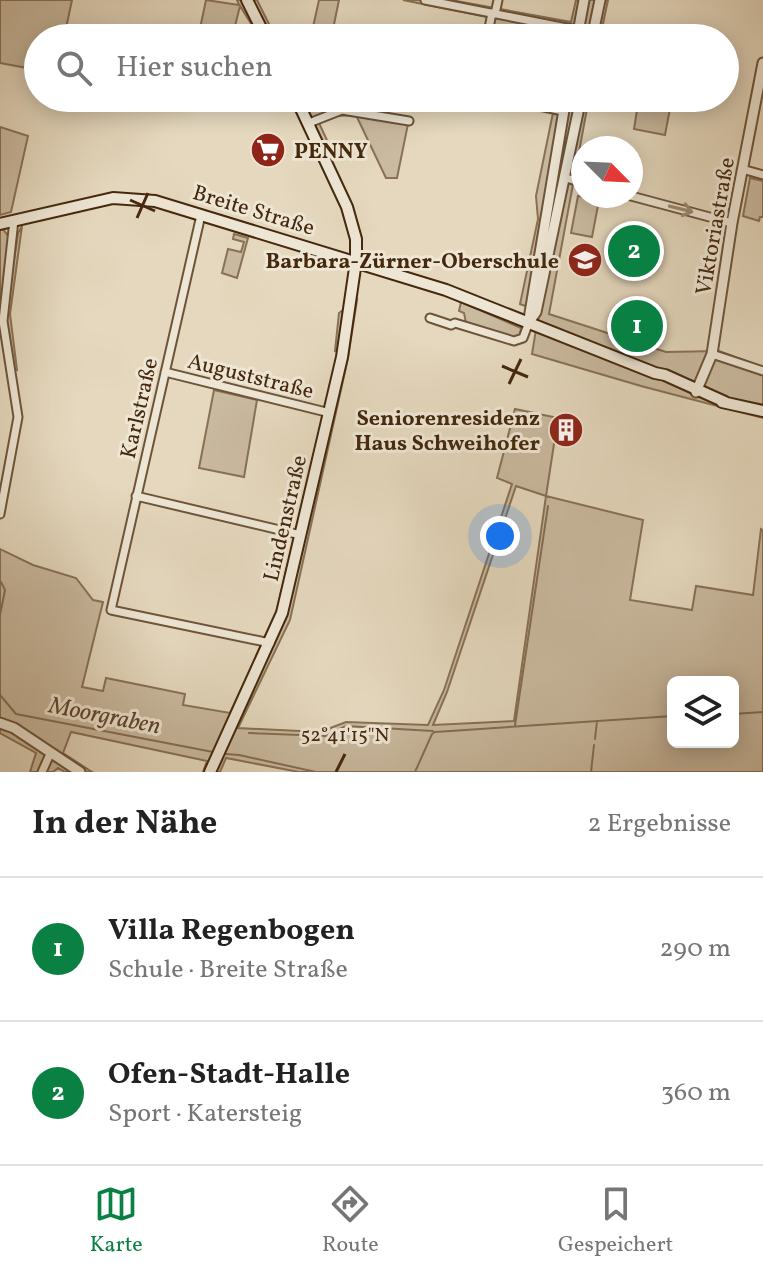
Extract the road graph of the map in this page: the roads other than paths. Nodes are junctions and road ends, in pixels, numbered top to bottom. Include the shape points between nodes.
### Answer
1 (247, 0) edge
2 (426, 0) edge
3 (498, 0) edge
4 (584, 0) edge
5 (600, 0) edge
6 (494, 14) junction
7 (259, 24) edge
8 (491, 24) edge
9 (546, 24) edge
10 (579, 24) edge
11 (595, 24) edge
12 (763, 63) edge
13 (303, 112) edge
14 (337, 112) edge
15 (354, 112) edge
16 (563, 112) edge
17 (578, 112) edge
18 (409, 121) dead end
19 (309, 123) junction
20 (742, 169) junction
21 (551, 175) junction
22 (763, 175) edge
23 (566, 178) junction
24 (571, 179) edge
25 (643, 199) edge
26 (201, 215) junction
27 (14, 220) junction
28 (732, 223) junction
29 (0, 224) edge
30 (356, 261) junction
31 (430, 318) dead end
32 (529, 322) junction
33 (712, 354) junction
34 (763, 371) edge
35 (165, 372) junction
36 (697, 390) junction
37 (763, 411) edge
38 (330, 413) junction
39 (136, 496) junction
40 (0, 514) edge
41 (301, 535) junction
42 (270, 643) junction
43 (0, 723) edge
44 (50, 754) junction
45 (42, 772) edge
46 (80, 772) edge
47 (210, 772) edge

1 - 7 main road
2 - 6 street
3 - 6 street
4 - 10 street
5 - 11 street
6 - 8 street
6 - 9 street
12 - 20 street, Viktoriastraße
13 - 19 main road, Lindenstraße
14 - 19 street
15 - 18 street
16 - 21 street
17 - 23 street
19 - 30 main road, Lindenstraße via 347,207
20 - 22 street
20 - 28 street, Viktoriastraße
21 - 23 street via 563,172
21 - 32 street
23 - 24 street
23 - 32 street via 537,309
25 -> 28 street
26 - 27 main road, Breite Straße via 155,201 113,198
26 - 30 main road, Breite Straße
26 - 35 street, Karlstraße
27 - 29 main road, Breite Straße
27 - 40 street via 3,321 18,417
28 - 33 street, Viktoriastraße
30 - 32 main road, Breite Straße
30 - 38 main road, Lindenstraße
31 - 32 street via 514,341 523,338
32 - 36 main road, Breite Straße
33 - 34 street
33 - 36 street, Viktoriastraße
35 - 38 street, Auguststraße
35 - 39 street, Karlstraße
36 - 37 main road, Breite Straße
38 - 41 main road, Lindenstraße
39 - 41 street
39 - 42 street, Karlstraße via 111,610
41 - 42 main road, Lindenstraße
42 - 47 main road, Lindenstraße
43 - 44 street
44 - 45 street
44 - 46 street

